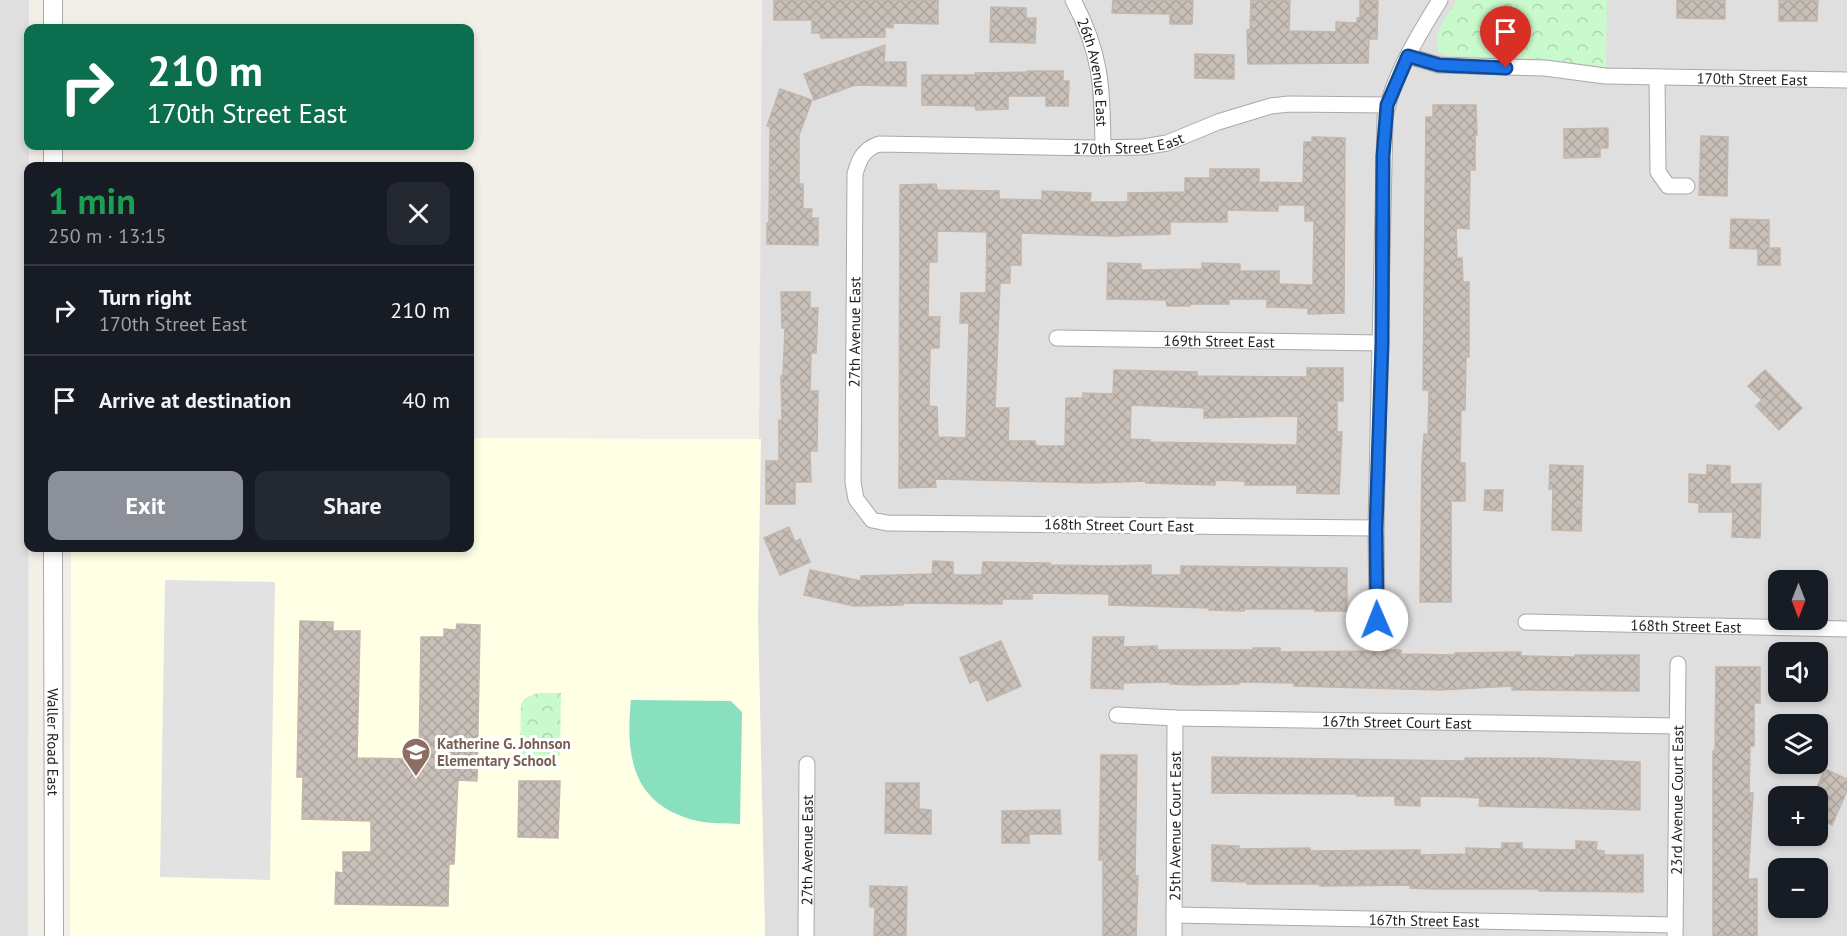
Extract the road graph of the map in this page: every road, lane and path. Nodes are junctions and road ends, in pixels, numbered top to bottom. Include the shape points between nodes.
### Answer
1 (53, 0) edge
2 (1073, 0) edge
3 (1440, 0) edge
4 (53, 24) edge
5 (1408, 56) junction
6 (1657, 77) junction
7 (1847, 80) edge
8 (1387, 105) junction
9 (1103, 148) junction
10 (865, 151) joint
11 (1687, 186) dead end
12 (1057, 338) dead end
13 (1382, 343) junction
14 (865, 512) joint
15 (1376, 528) junction
16 (53, 552) edge
17 (1377, 620) dead end
18 (1526, 622) dead end
19 (1847, 629) edge
20 (1678, 664) dead end
21 (1117, 715) dead end
22 (1175, 718) junction
23 (1677, 726) junction
24 (807, 764) dead end
25 (1174, 915) junction
26 (1675, 931) edge
27 (54, 936) edge
28 (806, 936) edge
29 (1174, 936) edge

1 - 4 street
2 - 9 street, 26th Avenue East via 1092,38 1097,59
3 - 5 street
5 - 6 street, 170th Street East via 1439,65
5 - 8 street
6 - 7 street, 170th Street East
6 - 11 street via 1658,172 1668,186
8 - 9 street, 170th Street East via 1271,106 1167,143
8 - 13 street
9 - 10 street, 170th Street East via 879,144
10 - 14 street, 27th Avenue East via 855,174 854,482 856,499
12 - 13 street, 169th Street East
13 - 15 street
14 - 15 street, 168th Street Court East via 872,520 887,523
15 - 17 street
16 - 27 street, Waller Road East
18 - 19 street, 168th Street East
20 - 23 street, 23rd Avenue Court East
21 - 22 street, 167th Street Court East
22 - 23 street, 167th Street Court East
22 - 25 street, 25th Avenue Court East
23 - 26 street, 23rd Avenue Court East
24 - 28 street, 27th Avenue East
25 - 26 street, 167th Street East
25 - 29 street, 25th Avenue Court East

